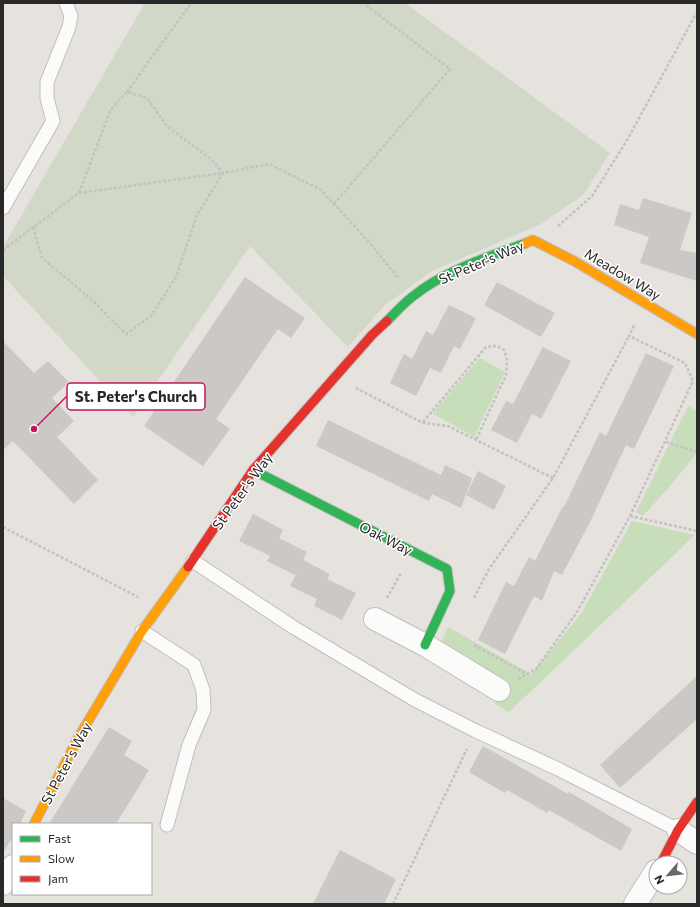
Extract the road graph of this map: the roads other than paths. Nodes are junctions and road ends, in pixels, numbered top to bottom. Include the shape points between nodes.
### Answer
1 (66, 3) edge
2 (3, 208) edge
3 (533, 240) joint
4 (697, 334) edge
5 (253, 470) junction
6 (193, 561) junction
7 (375, 619) dead end
8 (142, 631) junction
9 (425, 645) junction
10 (499, 690) road end
11 (697, 802) edge
12 (35, 823) edge
13 (167, 825) dead end
14 (678, 830) junction
15 (697, 843) edge
16 (665, 855) edge
17 (12, 868) edge
18 (3, 884) edge
19 (648, 884) edge
20 (635, 904) edge

1 - 2 lane via 71,16 70,22 47,82 47,98 54,120
3 - 4 street, Meadow Way via 574,260
3 - 5 street, St Peter's Way via 440,278 412,297 372,335
5 - 6 street, St Peter's Way
5 - 9 street, Oak Way via 447,569 450,591
6 - 8 street, St Peter's Way
6 - 14 lane via 307,635 415,700
7 - 9 street
8 - 12 street, St Peter's Way via 78,738
8 - 13 lane via 194,665 203,690 204,710 189,745
9 - 10 street
11 - 14 street
14 - 15 street
14 - 16 street
17 - 18 street
19 - 20 street

